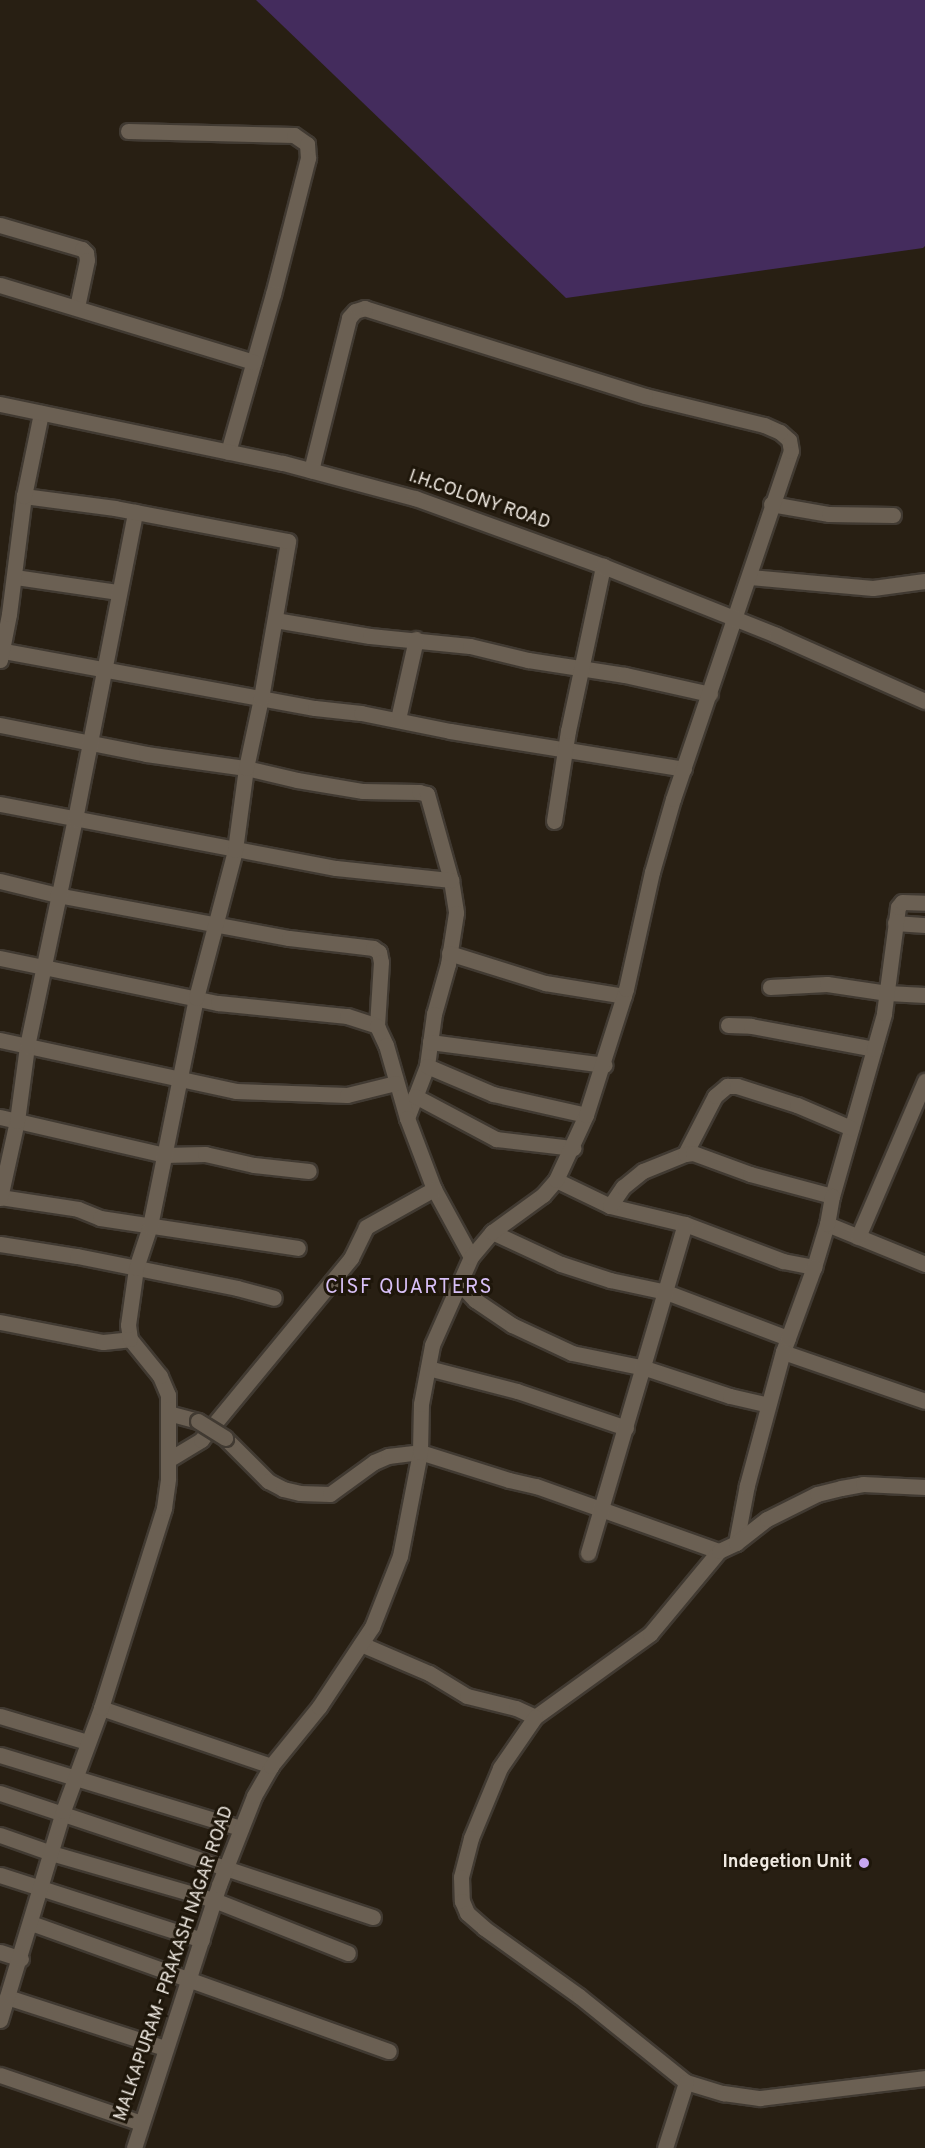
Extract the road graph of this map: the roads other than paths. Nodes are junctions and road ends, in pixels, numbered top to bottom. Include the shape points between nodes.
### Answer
1 (128, 131) dead end
2 (0, 225) edge
3 (0, 285) edge
4 (77, 307) junction
5 (254, 362) junction
6 (0, 404) edge
7 (41, 413) junction
8 (228, 452) junction
9 (311, 470) junction
10 (24, 496) junction
11 (771, 504) junction
12 (135, 512) junction
13 (893, 514) dead end
14 (603, 566) junction
15 (15, 577) junction
16 (750, 577) junction
17 (925, 581) edge
18 (118, 592) junction
19 (734, 618) junction
20 (275, 620) junction
21 (416, 639) junction
22 (2, 655) edge
23 (583, 669) junction
24 (104, 671) junction
25 (710, 694) junction
26 (261, 698) junction
27 (925, 700) edge
28 (398, 720) junction
29 (0, 725) edge
30 (90, 742) junction
31 (566, 751) junction
32 (246, 768) junction
33 (684, 769) junction
34 (0, 804) edge
35 (75, 819) junction
36 (554, 821) dead end
37 (235, 850) junction
38 (451, 880) junction
39 (0, 881) edge
40 (57, 895) junction
41 (925, 903) edge
42 (895, 923) junction
43 (217, 924) junction
44 (925, 925) edge
45 (449, 953) junction
46 (0, 958) edge
47 (44, 968) junction
48 (770, 987) dead end
49 (887, 993) junction
50 (925, 995) edge
51 (624, 996) junction
52 (196, 998) junction
53 (728, 1025) dead end
54 (377, 1026) junction
55 (0, 1040) edge
56 (430, 1042) junction
57 (27, 1046) junction
58 (874, 1049) junction
59 (604, 1065) junction
60 (427, 1066) junction
61 (179, 1078) junction
62 (925, 1081) edge
63 (396, 1083) junction
64 (415, 1096) junction
65 (920, 1106) edge
66 (586, 1115) junction
67 (0, 1117) edge
68 (407, 1118) junction
69 (17, 1121) junction
70 (851, 1128) junction
71 (573, 1148) junction
72 (685, 1154) junction
73 (164, 1155) junction
74 (309, 1171) dead end
75 (556, 1180) junction
76 (434, 1189) junction
77 (832, 1196) junction
78 (0, 1197) edge
79 (610, 1206) junction
80 (684, 1224) junction
81 (827, 1224) junction
82 (150, 1226) junction
83 (492, 1232) junction
84 (858, 1237) junction
85 (0, 1244) edge
86 (298, 1248) dead end
87 (471, 1257) junction
88 (925, 1264) edge
89 (814, 1267) junction
90 (136, 1268) junction
91 (460, 1284) junction
92 (666, 1292) junction
93 (274, 1298) dead end
94 (0, 1322) edge
95 (130, 1340) junction
96 (786, 1345) junction
97 (428, 1368) junction
98 (645, 1368) junction
99 (925, 1401) edge
100 (768, 1405) junction
101 (168, 1413) junction
102 (626, 1428) junction
103 (420, 1452) junction
104 (168, 1460) junction
105 (925, 1487) edge
106 (601, 1508) junction
107 (736, 1543) junction
108 (719, 1551) junction
109 (588, 1553) dead end
110 (361, 1644) junction
111 (101, 1708) junction
112 (0, 1716) edge
113 (535, 1717) junction
114 (87, 1742) junction
115 (0, 1755) edge
116 (271, 1766) junction
117 (76, 1780) junction
118 (0, 1793) edge
119 (62, 1815) junction
120 (241, 1828) junction
121 (0, 1834) edge
122 (51, 1853) junction
123 (226, 1868) junction
124 (0, 1875) edge
125 (42, 1888) junction
126 (214, 1900) junction
127 (373, 1917) dead end
128 (31, 1923) junction
129 (202, 1940) junction
130 (0, 1952) edge
131 (348, 1953) dead end
132 (21, 1959) junction
133 (190, 1979) junction
134 (7, 1997) junction
135 (0, 2020) edge
136 (165, 2048) junction
137 (389, 2051) dead end
138 (0, 2075) edge
139 (925, 2078) edge
140 (686, 2082) junction
141 (141, 2122) junction
142 (134, 2148) edge
143 (665, 2148) edge

1 - 5 street via 294,135 307,144 308,158
2 - 4 street via 82,249 87,260
3 - 4 street
4 - 5 street
5 - 8 street
6 - 7 street, I.H.COLONY ROAD
7 - 8 street, I.H.COLONY ROAD
7 - 10 street
8 - 9 street, I.H.COLONY ROAD
9 - 11 street, MALKAPURAM- PRAKASH NAGAR ROAD via 349,318 355,310 364,308 645,396 780,432 789,440 791,451
9 - 14 street, I.H.COLONY ROAD via 415,498
10 - 12 street
10 - 15 street
11 - 13 street via 829,514
11 - 16 street, MALKAPURAM- PRAKASH NAGAR ROAD
12 - 18 street
12 - 20 street via 288,542
14 - 19 street, I.H.COLONY ROAD
14 - 23 street
15 - 18 street
15 - 22 street
16 - 17 street via 873,588
16 - 19 street, MALKAPURAM- PRAKASH NAGAR ROAD
18 - 24 street
19 - 25 street, MALKAPURAM- PRAKASH NAGAR ROAD
19 - 27 street, I.H.COLONY ROAD
20 - 21 street via 370,636
20 - 26 street
21 - 23 street
21 - 28 street
22 - 24 street
23 - 25 street
23 - 31 street
24 - 26 street
24 - 30 street
25 - 33 street, MALKAPURAM- PRAKASH NAGAR ROAD
26 - 28 street
26 - 32 street
28 - 31 street
29 - 30 street
30 - 32 street
30 - 35 street
31 - 33 street
31 - 36 street
32 - 37 street
32 - 38 street via 363,791 427,794
33 - 51 street, MALKAPURAM- PRAKASH NAGAR ROAD via 652,872
34 - 35 street
35 - 37 street
35 - 40 street
37 - 38 street via 336,868
37 - 43 street
38 - 45 street via 456,913
39 - 40 street
40 - 43 street
40 - 47 street
41 - 42 street via 902,902 897,907
42 - 44 street
42 - 49 street
43 - 52 street
43 - 54 street via 379,952
45 - 51 street via 545,983
45 - 56 street
46 - 47 street
47 - 52 street
47 - 57 street
48 - 49 street via 827,984
49 - 50 street
49 - 58 street
51 - 59 street, MALKAPURAM- PRAKASH NAGAR ROAD
52 - 54 street via 347,1016
52 - 61 street
53 - 58 street
54 - 63 street via 387,1045
55 - 57 street
56 - 59 street
56 - 60 street
57 - 61 street
57 - 69 street
58 - 70 street
59 - 66 street, MALKAPURAM- PRAKASH NAGAR ROAD
60 - 64 street
60 - 66 street via 493,1094
61 - 63 street via 236,1091 327,1096
61 - 73 street
62 - 65 street
63 - 68 street
64 - 68 street
64 - 71 street via 496,1139
65 - 84 street
66 - 71 street, MALKAPURAM- PRAKASH NAGAR ROAD
67 - 69 street
68 - 76 street
69 - 73 street
69 - 78 street
70 - 72 street via 797,1105 727,1086 715,1096
70 - 77 street
71 - 75 street, MALKAPURAM- PRAKASH NAGAR ROAD
72 - 77 street
72 - 79 street via 629,1180
73 - 74 street via 205,1154
73 - 82 street
75 - 79 street
75 - 83 street, MALKAPURAM- PRAKASH NAGAR ROAD via 543,1195
76 - 87 street
76 - 104 street via 366,1227 351,1258 201,1440
77 - 81 street
78 - 82 street via 78,1209 100,1218
79 - 80 street
80 - 89 street via 783,1261
80 - 92 street
81 - 84 street
81 - 89 street
82 - 86 street
82 - 90 street
83 - 87 street, MALKAPURAM- PRAKASH NAGAR ROAD
83 - 92 street via 561,1264
84 - 88 street
85 - 90 street
87 - 91 street, MALKAPURAM- PRAKASH NAGAR ROAD
89 - 96 street
90 - 93 street
90 - 95 street via 128,1325
91 - 97 street, MALKAPURAM- PRAKASH NAGAR ROAD via 432,1345
91 - 98 street via 513,1325 572,1353
92 - 96 street
92 - 98 street
94 - 95 street via 103,1342
95 - 101 street via 166,1385
96 - 99 street
96 - 100 street
97 - 102 street via 517,1391
97 - 103 street, MALKAPURAM- PRAKASH NAGAR ROAD via 421,1404
98 - 100 street
98 - 102 street
100 - 107 street
101 - 103 street, bridge via 198,1421 225,1438 268,1481 283,1489 316,1496 340,1489 388,1456
101 - 104 street
102 - 106 street
103 - 106 street
103 - 110 street, MALKAPURAM- PRAKASH NAGAR ROAD via 400,1556 372,1627
104 - 111 street via 164,1508
105 - 107 street via 863,1484 817,1494 767,1519
106 - 108 street
106 - 109 street
107 - 108 street
108 - 113 street via 650,1634
110 - 113 street via 429,1673 468,1696
110 - 116 street, MALKAPURAM- PRAKASH NAGAR ROAD via 320,1707
111 - 114 street
111 - 116 street
112 - 114 street
113 - 140 street via 500,1768 471,1838 461,1877 462,1901 467,1913 484,1928 579,1996
114 - 117 street
115 - 117 street
116 - 120 street, MALKAPURAM- PRAKASH NAGAR ROAD
117 - 119 street
117 - 120 street
118 - 119 street
119 - 122 street
119 - 123 street
120 - 123 street, MALKAPURAM- PRAKASH NAGAR ROAD
121 - 122 street
122 - 125 street
122 - 126 street
123 - 126 street, MALKAPURAM- PRAKASH NAGAR ROAD
123 - 127 street
124 - 125 street
125 - 128 street
125 - 129 street
126 - 129 street, MALKAPURAM- PRAKASH NAGAR ROAD
126 - 131 street
128 - 132 street
128 - 133 street
129 - 133 street, MALKAPURAM- PRAKASH NAGAR ROAD
130 - 132 street
132 - 134 street
133 - 136 street, MALKAPURAM- PRAKASH NAGAR ROAD
133 - 137 street
134 - 135 street
134 - 136 street
136 - 141 street, MALKAPURAM- PRAKASH NAGAR ROAD
138 - 141 street
139 - 140 street via 760,2098
140 - 143 street
141 - 142 street, MALKAPURAM- PRAKASH NAGAR ROAD

